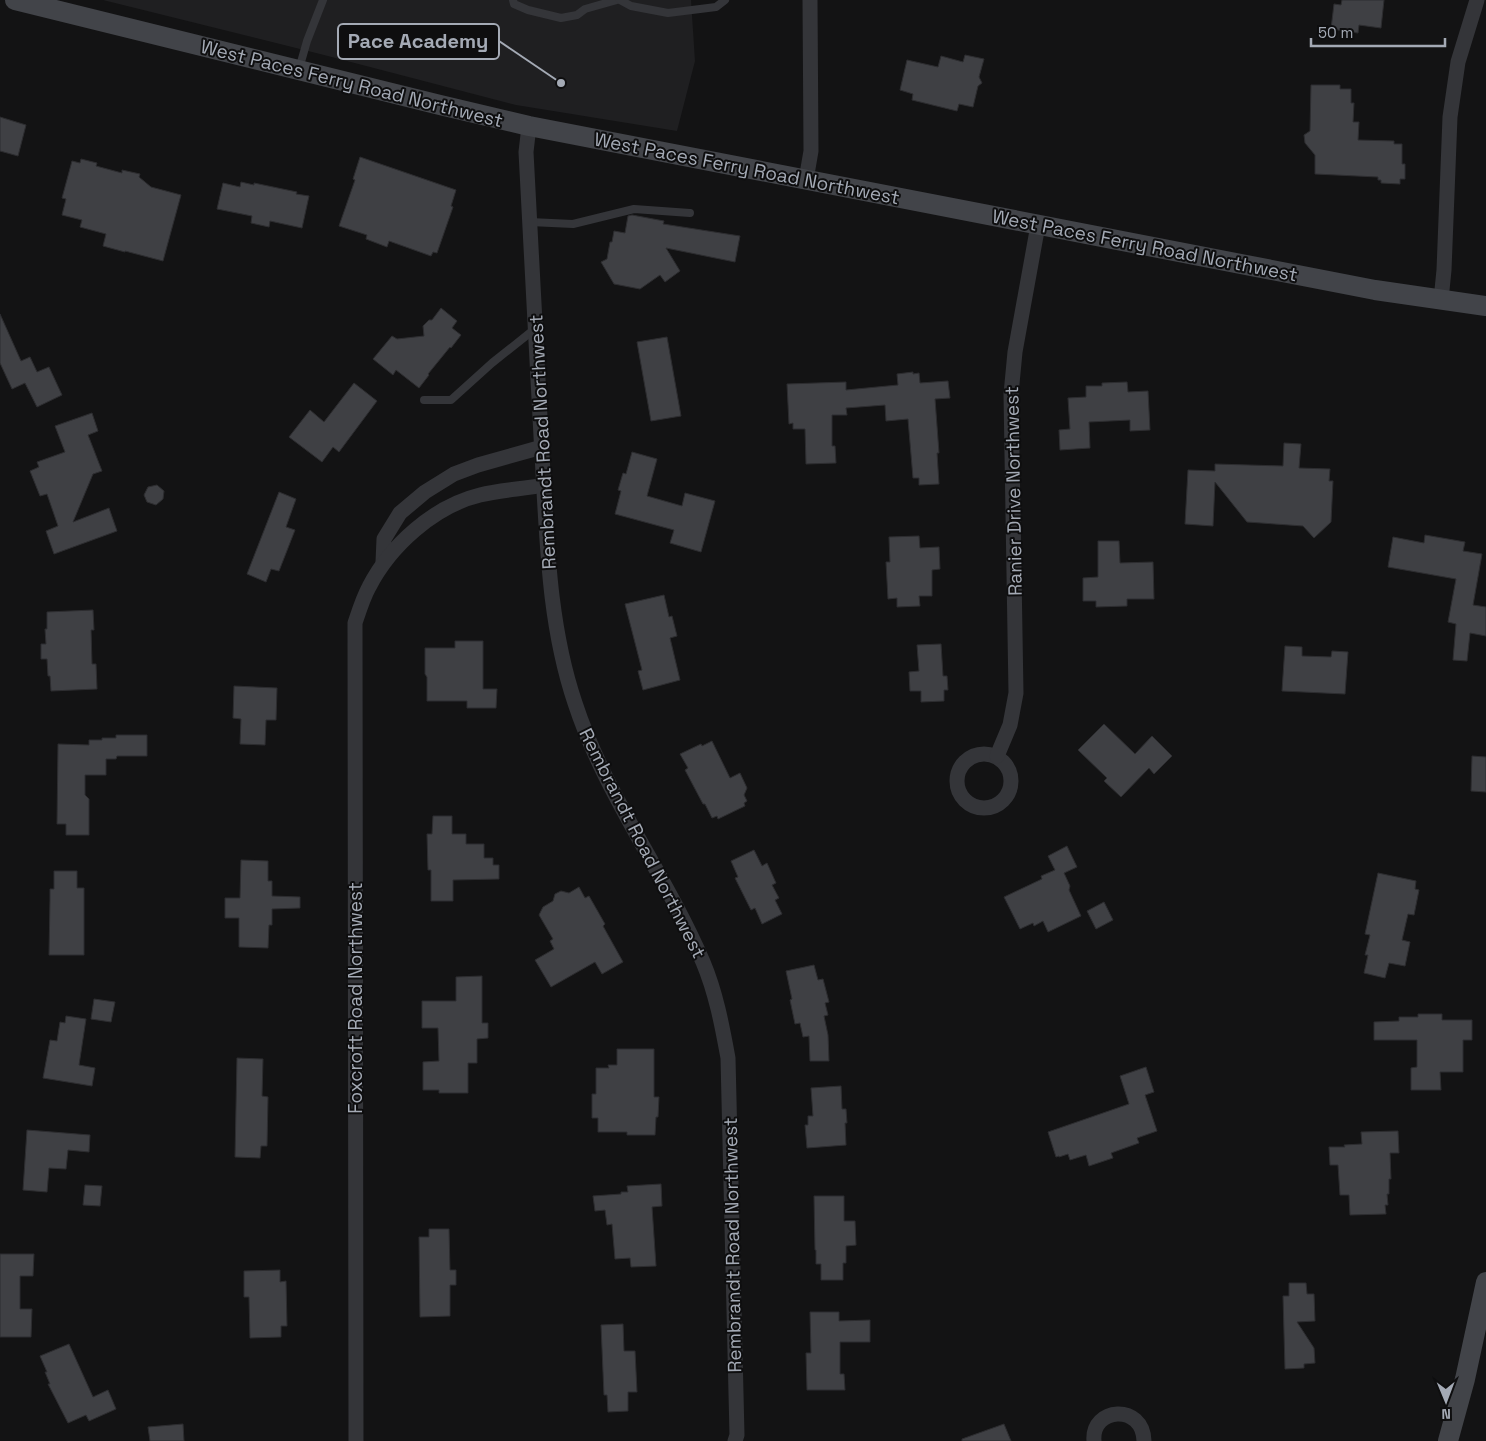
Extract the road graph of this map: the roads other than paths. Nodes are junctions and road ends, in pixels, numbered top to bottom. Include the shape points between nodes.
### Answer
1 (323, 0) edge
2 (513, 0) edge
3 (586, 0) edge
4 (724, 0) edge
5 (810, 0) edge
6 (1477, 0) edge
7 (24, 1) edge
8 (622, 1) edge
9 (585, 9) junction
10 (299, 70) junction
11 (529, 126) junction
12 (806, 180) junction
13 (690, 214) dead end
14 (530, 222) junction
15 (1038, 224) junction
16 (1441, 300) junction
17 (1486, 306) edge
18 (536, 328) junction
19 (424, 400) dead end
20 (542, 447) junction
21 (544, 486) junction
22 (384, 562) junction
23 (997, 756) dead end
24 (1486, 1282) edge
25 (356, 1441) edge
26 (734, 1441) edge
27 (1094, 1441) edge
28 (1144, 1441) edge
29 (1448, 1441) edge

1 - 10 lane
2 - 9 lane via 514,4 528,10 561,18 577,15
3 - 9 lane
4 - 8 lane via 716,7 668,13 631,6
5 - 12 street via 811,151
6 - 16 street via 1458,62 1450,117
7 - 10 main road, West Paces Ferry Road Northwest
8 - 9 lane
10 - 11 main road, West Paces Ferry Road Northwest
11 - 12 main road, West Paces Ferry Road Northwest
11 - 14 street, Rembrandt Road Northwest via 526,152
12 - 15 main road, West Paces Ferry Road Northwest
13 - 14 lane via 634,208 573,224
14 - 18 street, Rembrandt Road Northwest
15 - 16 main road, West Paces Ferry Road Northwest
15 - 23 street, Ranier Drive Northwest via 1015,352 1011,394 1016,694 1010,726
16 - 17 main road, West Paces Ferry Road Northwest
18 - 19 lane via 451,400
18 - 20 street, Rembrandt Road Northwest
20 - 21 street, Rembrandt Road Northwest
20 - 22 street, Foxcroft Road Northwest via 454,474 426,492 400,513 384,538
21 - 22 street, Foxcroft Road Northwest via 479,495 454,504 431,517 400,543
21 - 26 street, Rembrandt Road Northwest via 552,608 574,702 604,776 672,898 703,962 720,1011 728,1058 737,1435
22 - 25 street, Foxcroft Road Northwest via 368,589 355,623
24 - 29 main road
27 - 28 street via 1101,1421 1113,1414 1126,1414 1140,1425

